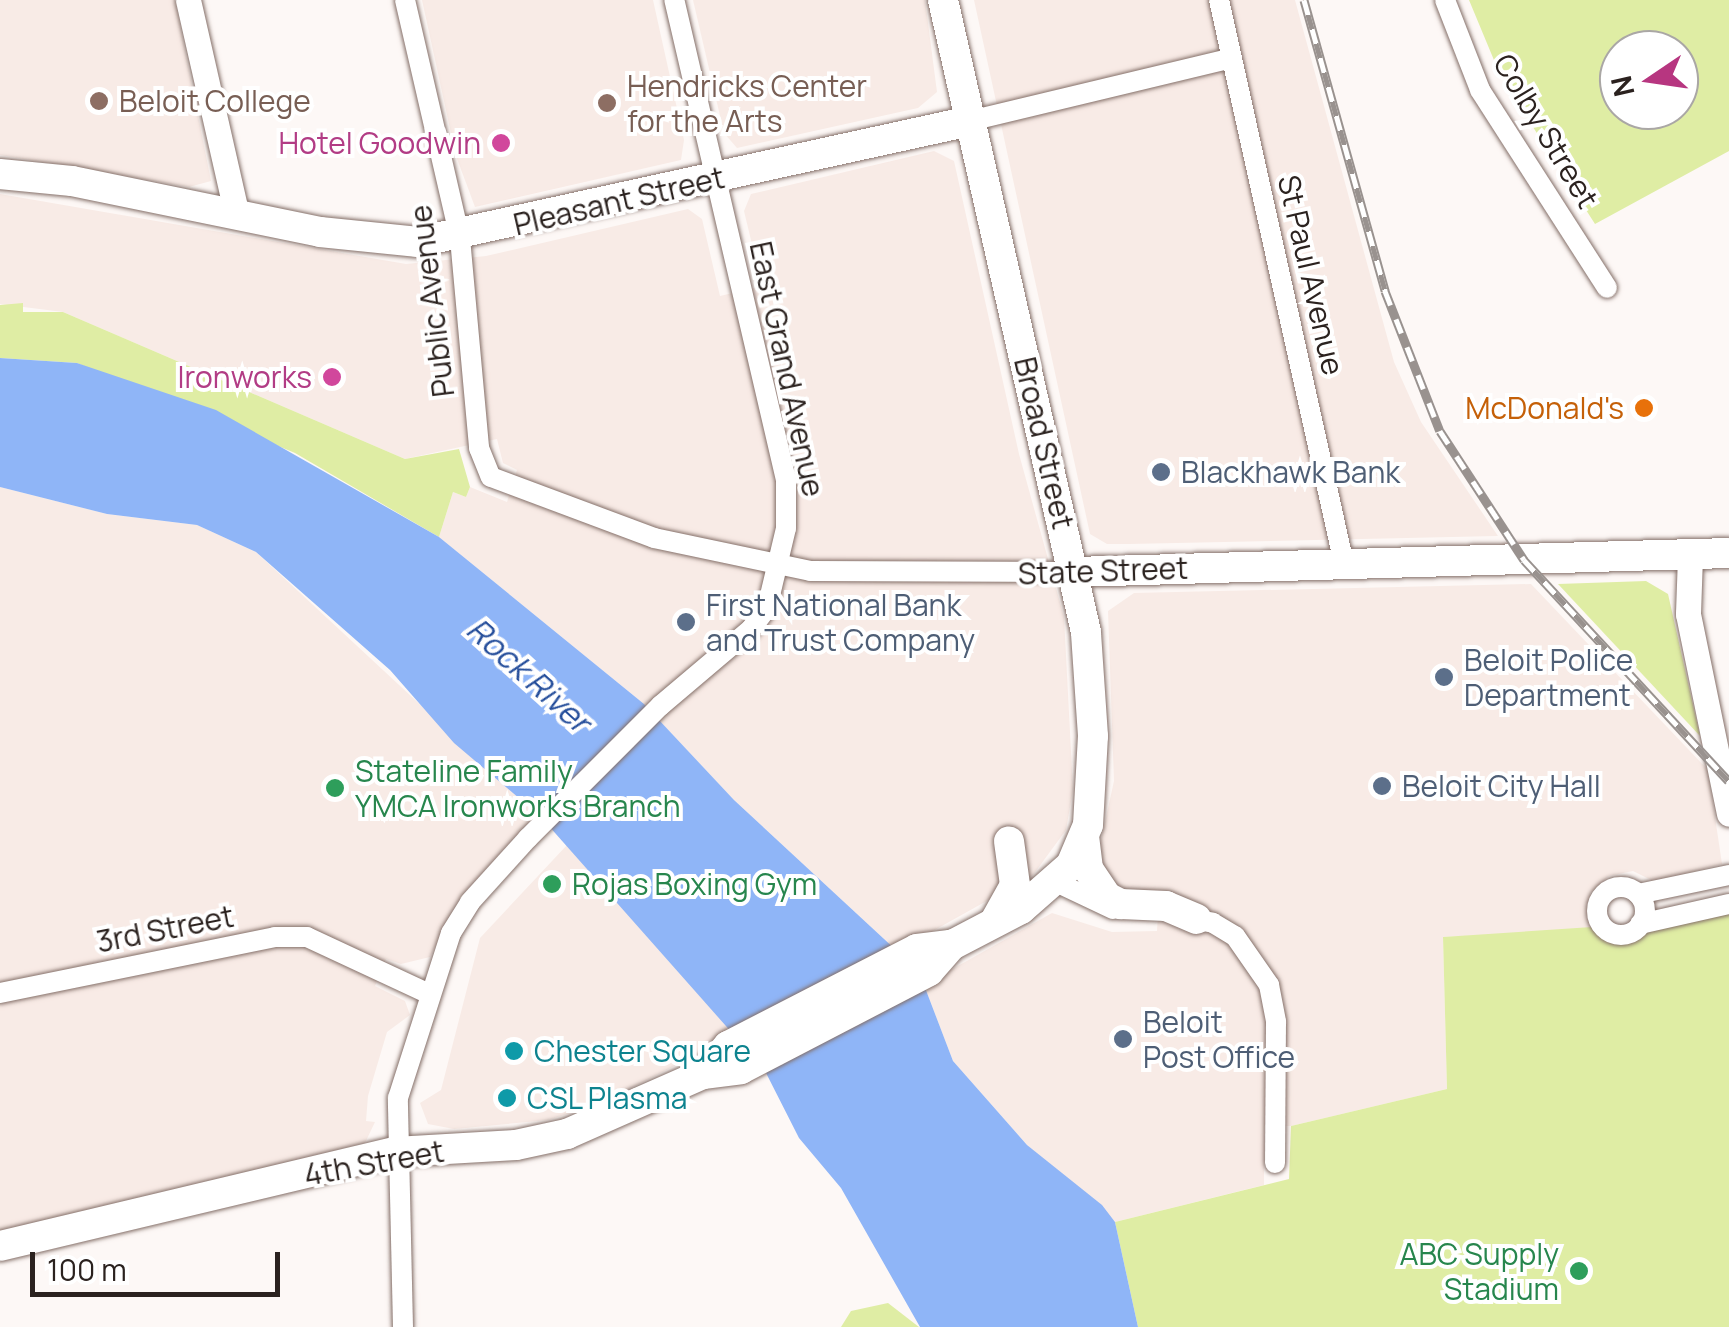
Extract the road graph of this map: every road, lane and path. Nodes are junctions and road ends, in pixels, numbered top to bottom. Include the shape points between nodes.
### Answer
1 (188, 0) edge
2 (405, 0) edge
3 (674, 0) edge
4 (942, 0) edge
5 (1219, 0) edge
6 (1445, 0) edge
7 (1232, 58) junction
8 (970, 120) junction
9 (0, 174) edge
10 (715, 178) junction
11 (237, 215) junction
12 (460, 238) junction
13 (1607, 288) dead end
14 (491, 476) joint
15 (1729, 552) edge
16 (1690, 556) junction
17 (1344, 564) junction
18 (778, 565) junction
19 (1074, 572) junction
20 (1729, 814) edge
21 (1084, 836) junction
22 (1009, 841) dead end
23 (1729, 875) edge
24 (1056, 882) junction
25 (1638, 894) junction
26 (1729, 904) edge
27 (1205, 921) junction
28 (1640, 924) junction
29 (993, 925) junction
30 (0, 994) edge
31 (429, 994) junction
32 (734, 1058) joint
33 (395, 1152) junction
34 (1275, 1164) dead end
35 (0, 1246) edge
36 (403, 1327) edge

1 - 11 street
2 - 12 street, Public Avenue
3 - 10 street, East Grand Avenue
4 - 8 main road, Broad Street
5 - 7 street, St Paul Avenue
6 - 13 street, Colby Street via 1488,104
7 - 8 street, Pleasant Street
7 - 17 street, St Paul Avenue
8 - 10 main road, Pleasant Street
8 - 19 main road, Broad Street
9 - 11 main road, Pleasant Street via 72,181
10 - 12 main road, Pleasant Street
10 - 18 street, East Grand Avenue via 788,490
11 - 12 main road, Pleasant Street via 380,239
12 - 14 street, Public Avenue via 479,448
14 - 18 street, State Street via 654,538
15 - 16 main road, State Street
16 - 17 main road, State Street
16 - 20 street via 1688,614
17 - 19 main road, State Street
18 - 19 street, State Street via 871,576
18 - 31 street, East Grand Avenue via 762,617 660,706 470,902
19 - 21 main road, Broad Street via 1092,684 1093,786
21 - 24 main road, Broad Street
21 - 27 main road via 1088,869 1107,897 1166,906
22 - 29 main road via 1016,885
23 - 25 street
24 - 27 street via 1105,907
24 - 29 main road, Broad Street
25 - 28 street via 1644,908
25 - 28 street via 1609,889 1597,915 1619,934
26 - 28 street
27 - 34 street via 1258,962 1269,984 1276,1022
29 - 32 main road, Broad Street
30 - 31 street, 3rd Street via 275,937 315,937
31 - 33 street, East Grand Avenue via 402,1075
32 - 33 main road, 4th Street via 558,1136
33 - 35 main road, 4th Street
33 - 36 street, East Grand Avenue

